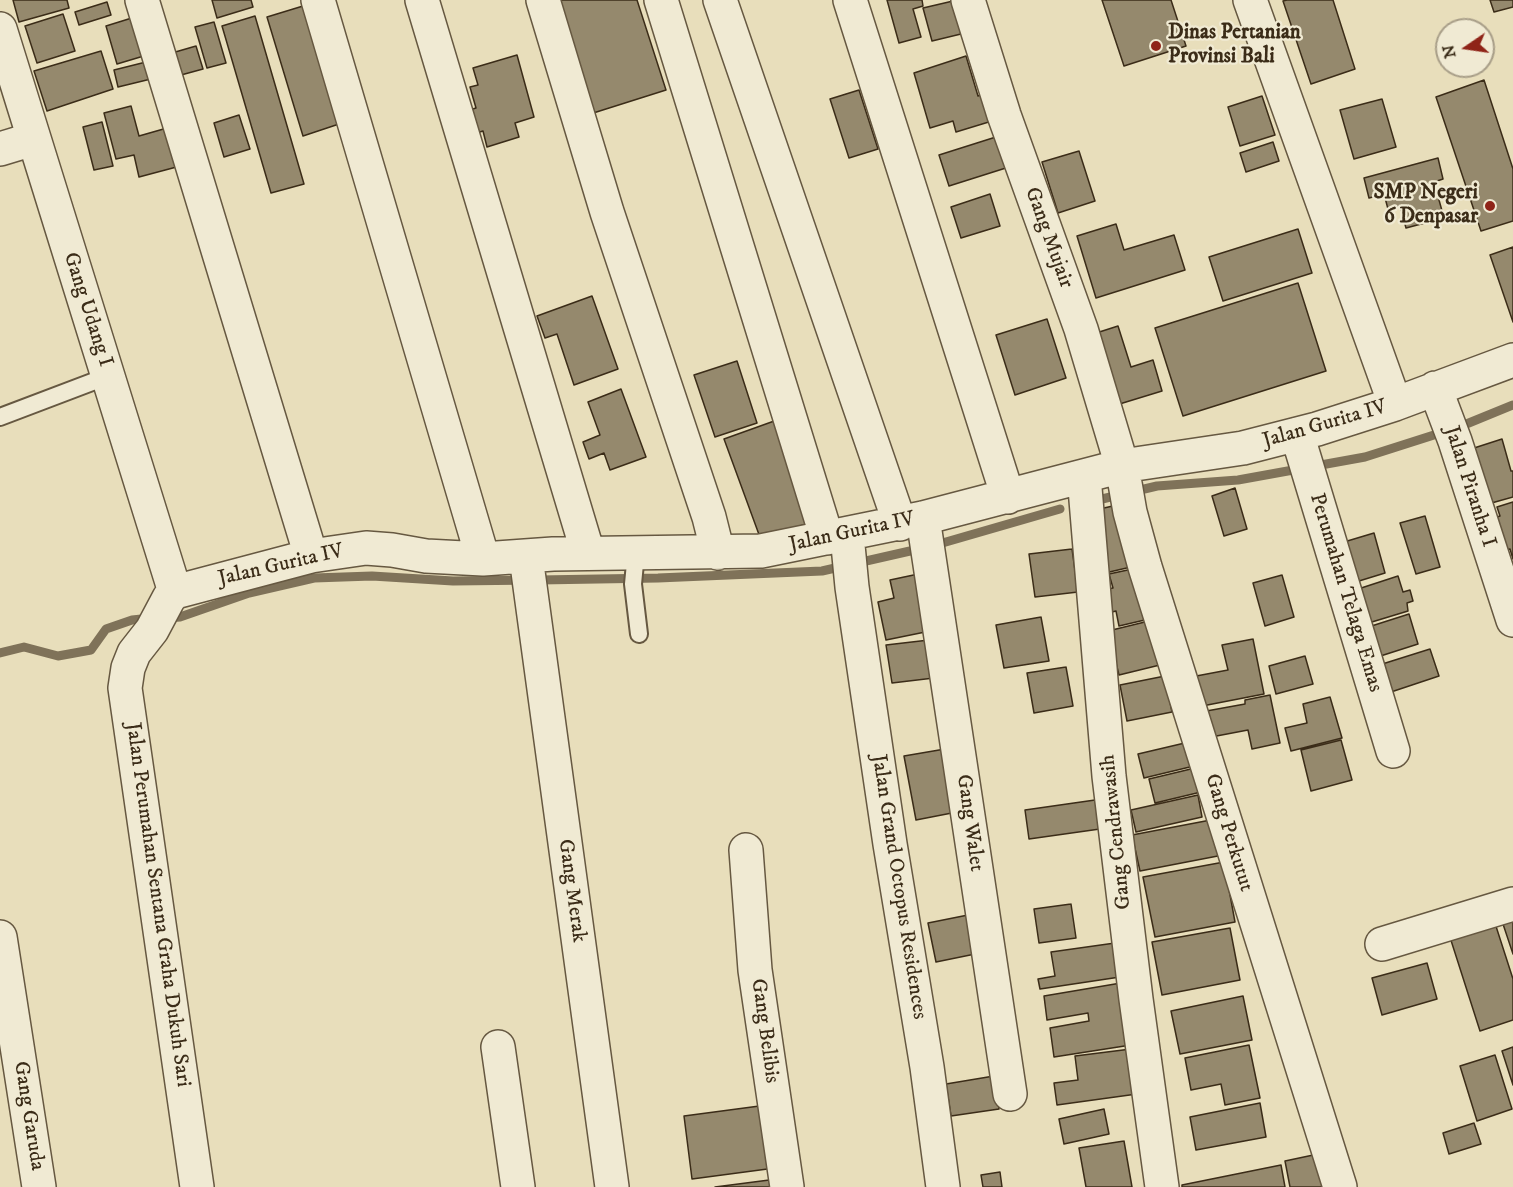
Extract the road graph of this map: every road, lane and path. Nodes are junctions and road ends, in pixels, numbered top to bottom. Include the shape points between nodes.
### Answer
1 (142, 0) edge
2 (318, 0) edge
3 (422, 0) edge
4 (543, 0) edge
5 (661, 0) edge
6 (720, 0) edge
7 (850, 0) edge
8 (969, 0) edge
9 (1250, 0) edge
10 (0, 29) edge
11 (33, 139) junction
12 (0, 149) edge
13 (1513, 360) edge
14 (108, 376) junction
15 (1437, 393) junction
16 (1395, 404) junction
17 (0, 417) edge
18 (1298, 438) junction
19 (1123, 471) junction
20 (1084, 476) junction
21 (1008, 497) junction
22 (919, 531) junction
23 (840, 539) junction
24 (588, 553) junction
25 (718, 553) junction
26 (310, 556) junction
27 (483, 560) junction
28 (634, 569) junction
29 (529, 577) junction
30 (172, 595) junction
31 (1513, 620) edge
32 (639, 634) dead end
33 (1393, 751) dead end
34 (747, 862) dead end
35 (1513, 904) edge
36 (0, 937) edge
37 (1382, 944) dead end
38 (498, 1047) dead end
39 (1010, 1094) dead end
40 (39, 1187) edge
41 (197, 1187) edge
42 (518, 1187) edge
43 (612, 1187) edge
44 (787, 1187) edge
45 (943, 1187) edge
46 (1162, 1187) edge
47 (1340, 1187) edge

1 - 26 street
2 - 27 street
3 - 24 street
4 - 25 street via 607,213
5 - 23 street, Jalan Grand Octopus Residences
6 - 22 street, Gang Walet
7 - 21 street
8 - 19 street, Gang Mujair via 1004,115 1080,329
9 - 16 street
10 - 11 street, Gang Udang I
11 - 12 street
11 - 14 street, Gang Udang I
13 - 15 street, Jalan Gurita IV
14 - 17 lane
14 - 30 street, Gang Udang I
15 - 16 street, Jalan Gurita IV
15 - 31 street, Jalan Piranha I
16 - 18 street, Jalan Gurita IV
18 - 19 street, Jalan Gurita IV
18 - 33 street, Perumahan Telaga Emas
19 - 20 street, Jalan Gurita IV
19 - 47 street, Gang Perkutut via 1145,567
20 - 21 street, Jalan Gurita IV
20 - 46 street, Gang Cendrawasih via 1109,776
21 - 22 street, Jalan Gurita IV
22 - 23 street, Jalan Gurita IV
22 - 39 street, Gang Walet
23 - 25 street, Jalan Gurita IV
23 - 45 street, Jalan Grand Octopus Residences via 852,587
24 - 28 street, Jalan Gurita IV
24 - 29 street, Jalan Gurita IV via 553,554
25 - 28 street, Jalan Gurita IV
26 - 27 street, Jalan Gurita IV via 366,548
26 - 30 street, Jalan Gurita IV
27 - 29 street, Jalan Gurita IV
28 - 32 lane
29 - 43 street, Gang Merak
30 - 41 street, Jalan Perumahan Sentana Graha Dukuh Sari via 134,653 125,688
34 - 44 street, Gang Belibis via 755,970
35 - 37 street
36 - 40 street, Gang Garuda
38 - 42 street

